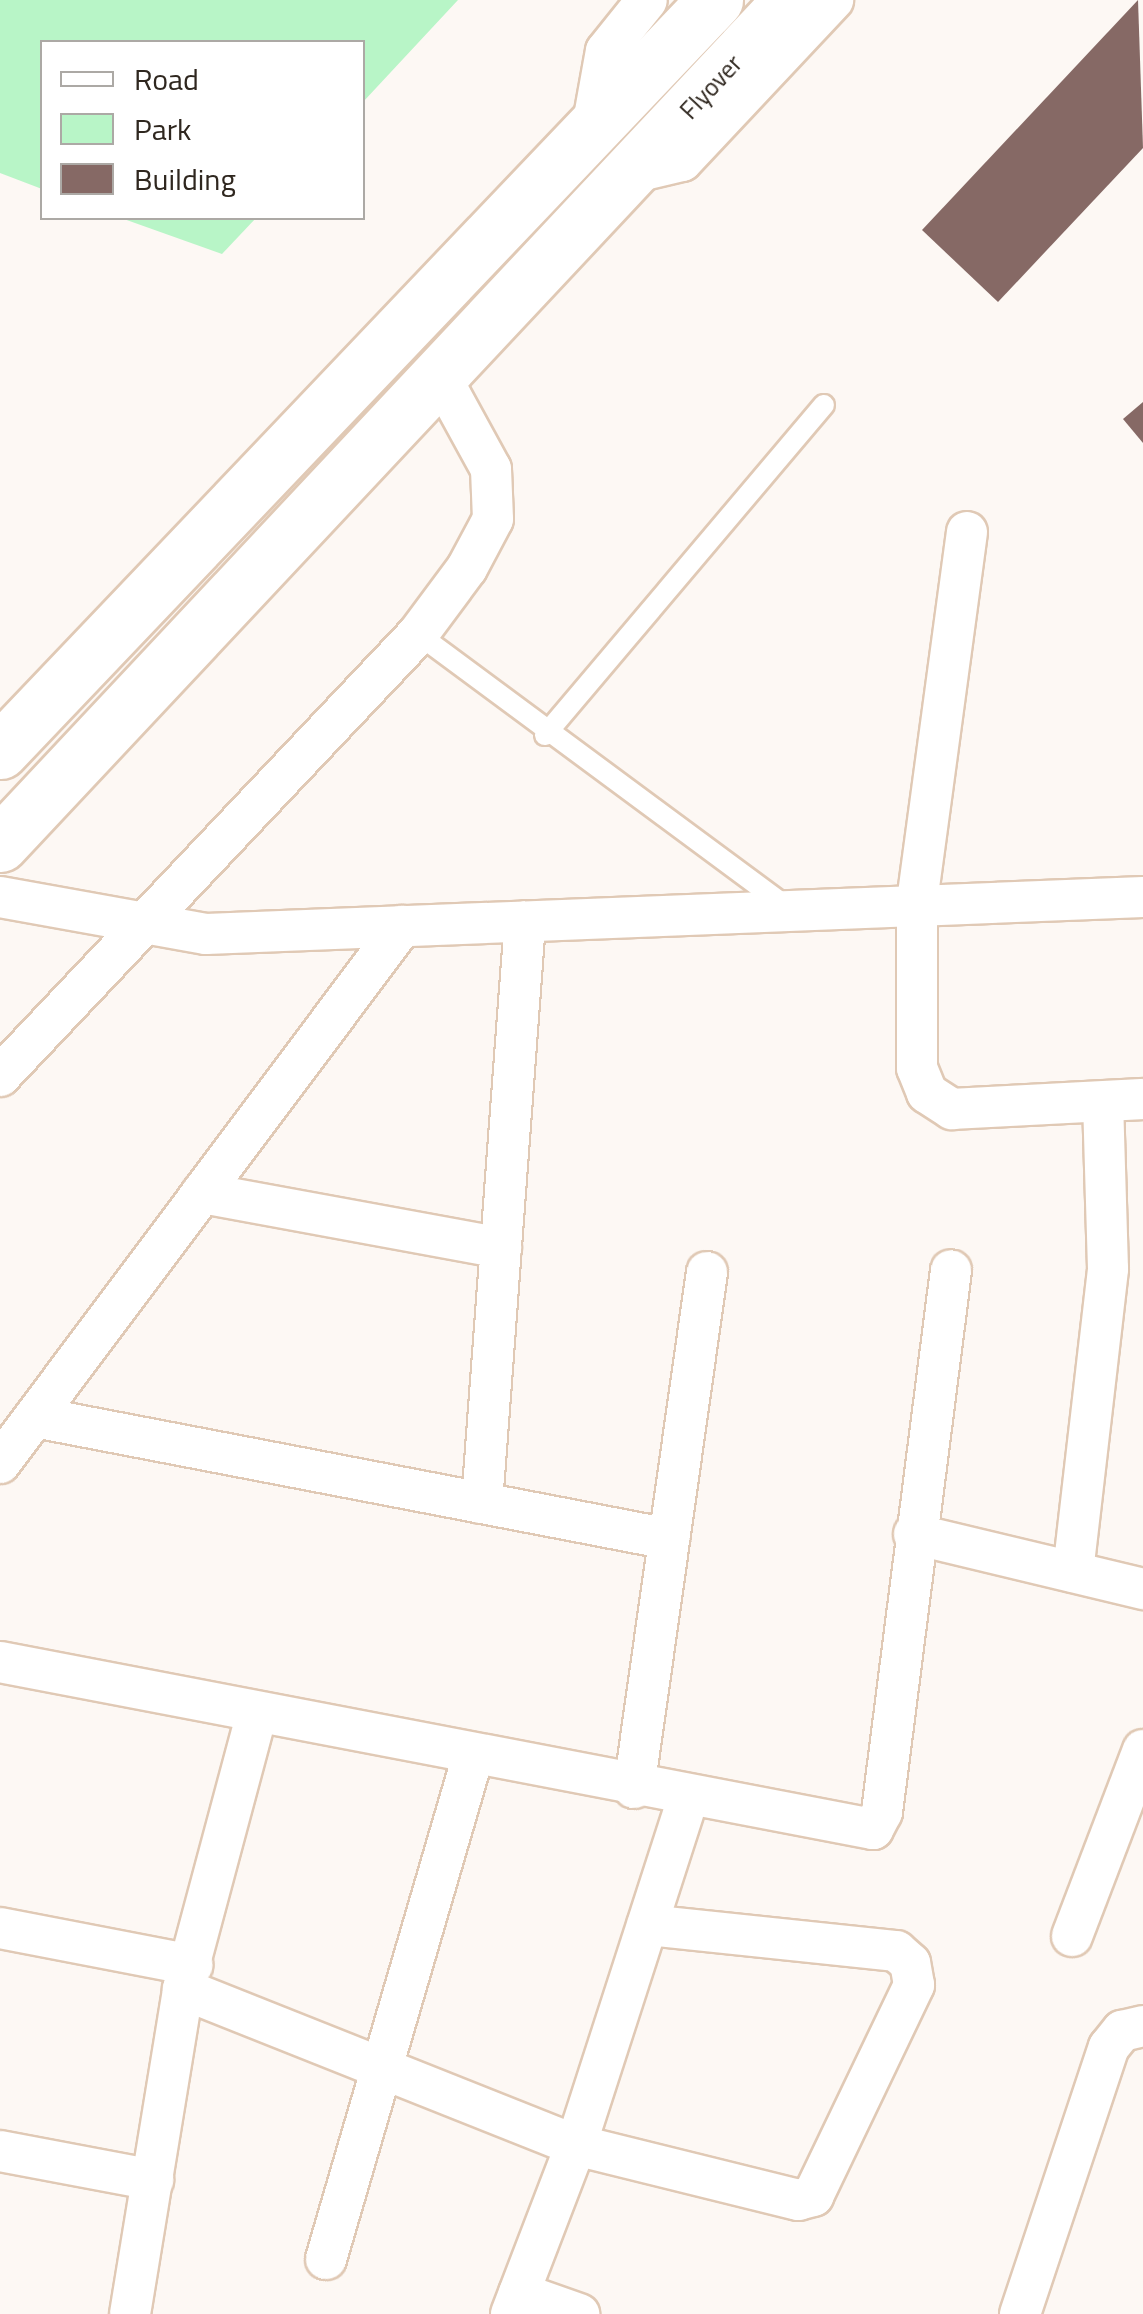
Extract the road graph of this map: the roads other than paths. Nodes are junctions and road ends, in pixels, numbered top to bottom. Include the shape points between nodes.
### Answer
1 (647, 0) edge
2 (715, 0) edge
3 (791, 0) edge
4 (833, 0) edge
5 (590, 138) junction
6 (630, 174) junction
7 (440, 376) junction
8 (824, 405) dead end
9 (967, 532) dead end
10 (418, 634) junction
11 (545, 735) junction
12 (0, 751) edge
13 (0, 844) edge
14 (1143, 897) edge
15 (0, 898) edge
16 (917, 903) junction
17 (793, 911) junction
18 (525, 922) junction
19 (144, 923) junction
20 (402, 926) junction
21 (0, 1076) edge
22 (1143, 1099) edge
23 (1103, 1103) junction
24 (202, 1193) junction
25 (501, 1248) junction
26 (951, 1270) dead end
27 (706, 1272) dead end
28 (35, 1416) junction
29 (0, 1463) edge
30 (482, 1503) junction
31 (914, 1534) junction
32 (669, 1539) junction
33 (1073, 1572) junction
34 (1143, 1590) edge
35 (0, 1662) edge
36 (257, 1713) junction
37 (1143, 1750) edge
38 (473, 1756) junction
39 (634, 1788) junction
40 (688, 1799) junction
41 (647, 1926) junction
42 (0, 1928) edge
43 (1072, 1936) dead end
44 (188, 1977) junction
45 (1143, 2026) edge
46 (382, 2073) junction
47 (576, 2145) junction
48 (0, 2152) edge
49 (152, 2180) junction
50 (326, 2259) dead end
51 (515, 2304) edge
52 (130, 2314) edge
53 (578, 2314) edge
54 (1020, 2314) edge

1 - 5 street via 606,51
2 - 5 main road
3 - 6 main road, Flyover
4 - 6 street via 682,162
5 - 12 main road
6 - 7 main road, Flyover
7 - 10 street via 491,469 493,520
7 - 13 main road, Flyover
8 - 11 lane
9 - 16 street
10 - 11 lane
10 - 19 street
11 - 17 lane
14 - 16 street
15 - 19 street
16 - 17 street
16 - 23 street via 917,1068 927,1093 952,1109
17 - 18 street
18 - 20 street
18 - 25 street
19 - 20 street via 206,934
19 - 21 street
20 - 24 street
22 - 23 street
23 - 33 street via 1108,1269
24 - 25 street
24 - 28 street
25 - 30 street
26 - 31 street
27 - 32 street
28 - 29 street
28 - 30 street
30 - 32 street
31 - 33 street
31 - 40 street via 882,1812 873,1829
32 - 39 street
33 - 34 street
35 - 36 street
36 - 38 street
36 - 44 street
37 - 43 street
38 - 39 street
38 - 46 street
39 - 40 street
40 - 41 street
41 - 47 street
41 - 47 street via 896,1951 910,1963 914,1985 813,2196 798,2200
42 - 44 street
44 - 46 street
44 - 49 street
45 - 54 street via 1122,2031 1109,2047
46 - 47 street
46 - 50 street
47 - 51 street
48 - 49 street
49 - 52 street
51 - 53 street

